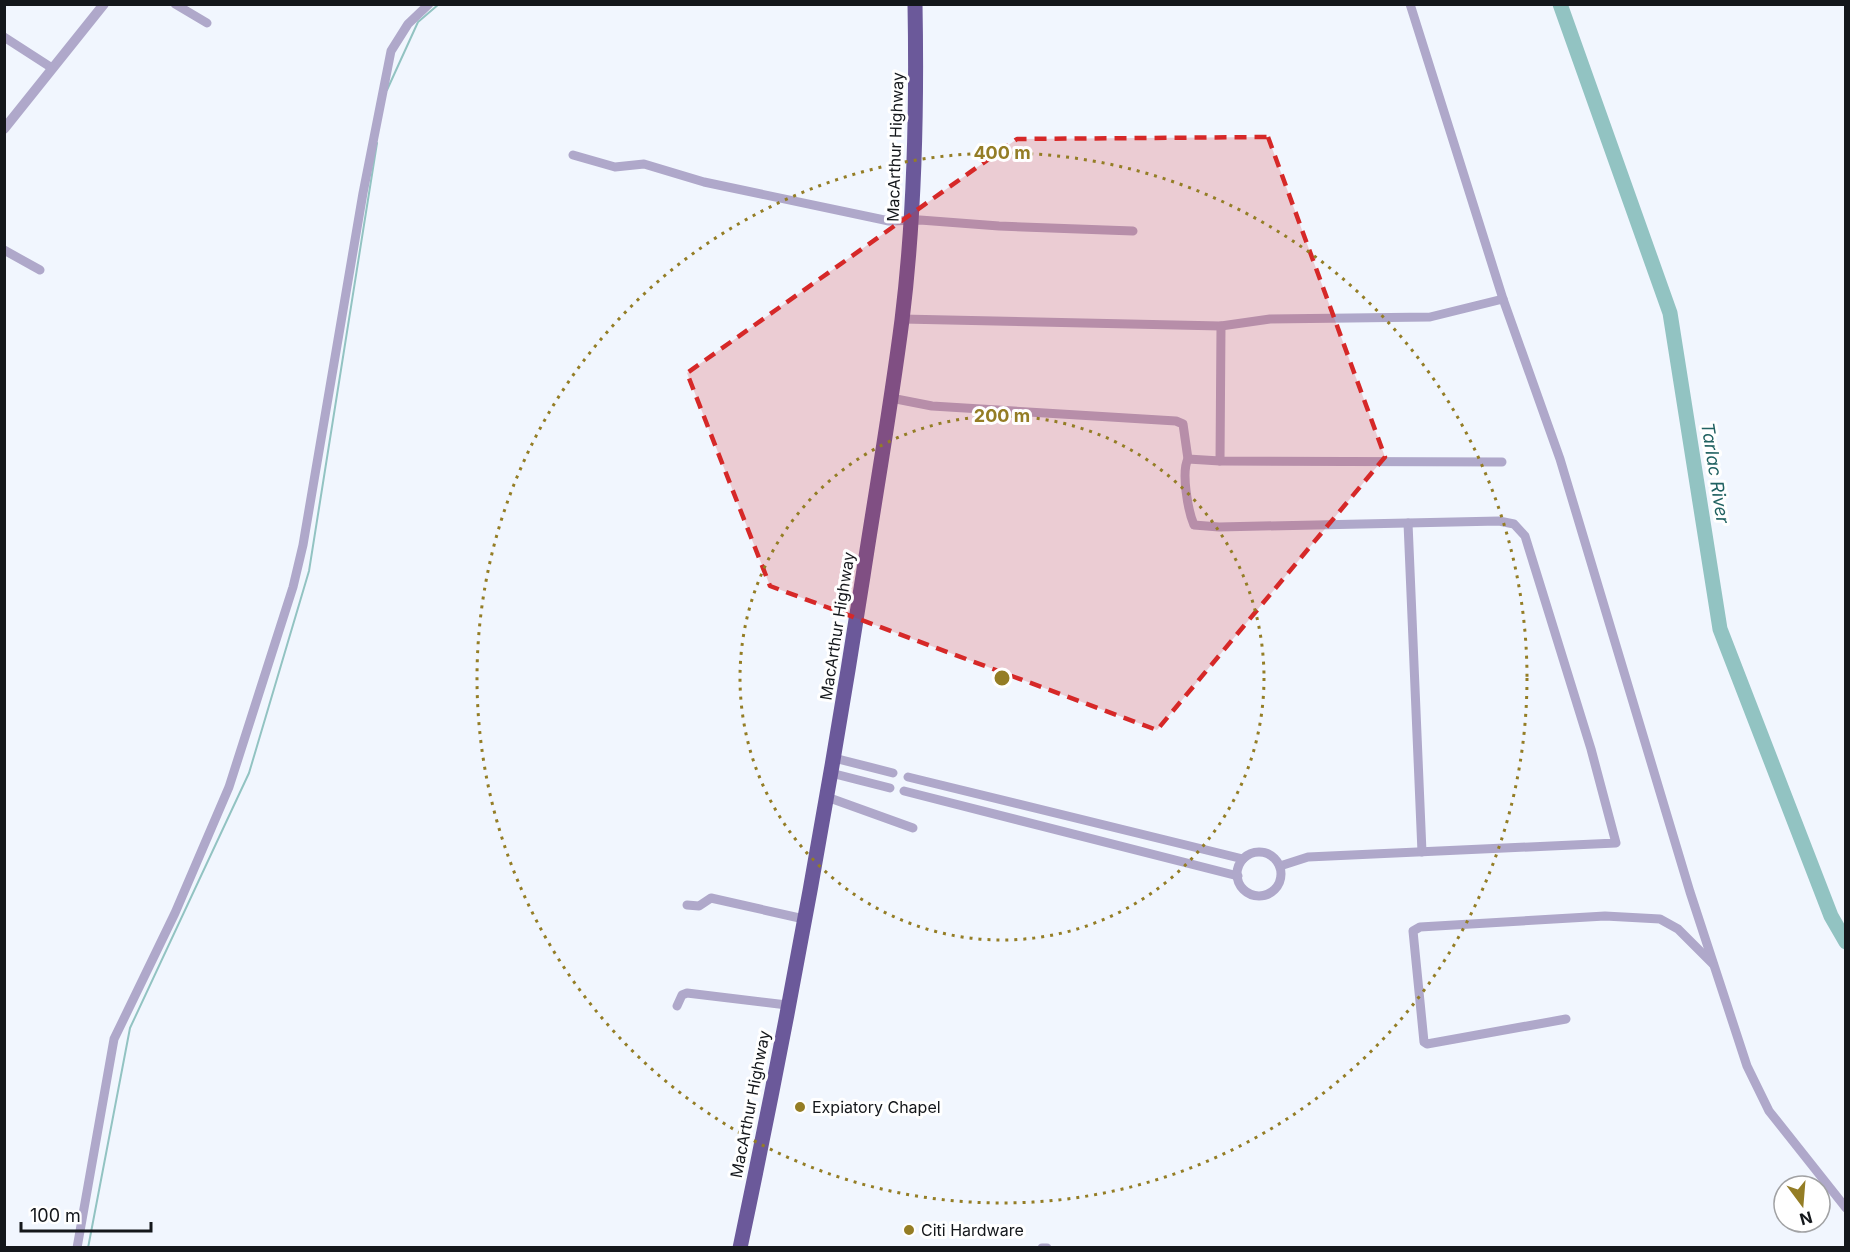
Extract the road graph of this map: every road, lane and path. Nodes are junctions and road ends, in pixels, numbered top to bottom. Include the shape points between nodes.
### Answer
1 (104, 4) edge
2 (175, 4) edge
3 (429, 4) edge
4 (915, 4) edge
5 (1410, 4) edge
6 (207, 23) dead end
7 (4, 37) edge
8 (52, 68) junction
9 (4, 129) edge
10 (573, 155) dead end
11 (911, 222) junction
12 (1133, 231) dead end
13 (4, 250) edge
14 (40, 270) dead end
15 (1503, 299) junction
16 (902, 319) junction
17 (1221, 326) junction
18 (891, 398) junction
19 (1188, 459) junction
20 (1220, 461) junction
21 (1502, 462) dead end
22 (1408, 523) junction
23 (832, 766) junction
24 (893, 773) dead end
25 (908, 777) dead end
26 (890, 788) dead end
27 (904, 791) dead end
28 (827, 797) junction
29 (994, 798) junction
30 (992, 814) junction
31 (1072, 817) junction
32 (913, 828) dead end
33 (1069, 833) junction
34 (1151, 837) junction
35 (1422, 852) junction
36 (1148, 853) junction
37 (1243, 859) junction
38 (1280, 866) junction
39 (1238, 876) junction
40 (687, 906) dead end
41 (804, 919) junction
42 (1714, 966) junction
43 (788, 1005) junction
44 (677, 1006) dead end
45 (1566, 1019) dead end
46 (1845, 1208) edge
47 (77, 1248) edge
48 (740, 1248) edge
49 (1042, 1248) edge
50 (1047, 1248) edge

1 - 8 street
2 - 6 street
3 - 47 street via 408,24 392,51 293,587 217,819 114,1039
4 - 11 highway, MacArthur Highway
5 - 15 street
7 - 8 street
8 - 9 street
10 - 11 street via 615,167 644,164 761,194 889,221
11 - 12 street
11 - 16 highway, MacArthur Highway
13 - 14 street
15 - 17 street via 1430,317 1270,319
15 - 42 street via 1560,459
16 - 17 street
16 - 18 highway, MacArthur Highway
17 - 20 street
18 - 19 street via 932,406 1176,421 1183,424
18 - 23 highway, MacArthur Highway
19 - 20 street
19 - 22 street via 1184,465 1194,525
20 - 21 street
22 - 35 street
22 - 35 street via 1499,521 1514,524 1525,536 1616,843
23 - 24 street
23 - 26 street
23 - 28 highway, MacArthur Highway
25 - 29 street
27 - 30 street
28 - 32 street
28 - 41 highway, MacArthur Highway
29 - 30 street
29 - 31 street
30 - 33 street
31 - 33 street
31 - 34 street
33 - 36 street
34 - 36 street
34 - 37 street
35 - 38 street via 1308,857
36 - 39 street
37 - 38 street via 1264,852
37 - 39 street
38 - 39 street via 1278,886 1269,894 1257,896 1246,892
40 - 41 street via 699,906 711,898
41 - 43 highway, MacArthur Highway
42 - 45 street via 1678,929 1660,919 1605,916 1501,921 1420,927 1413,932 1427,1044
42 - 46 street via 1746,1066 1763,1100
43 - 44 street via 687,993
43 - 48 highway, MacArthur Highway
49 - 50 street

